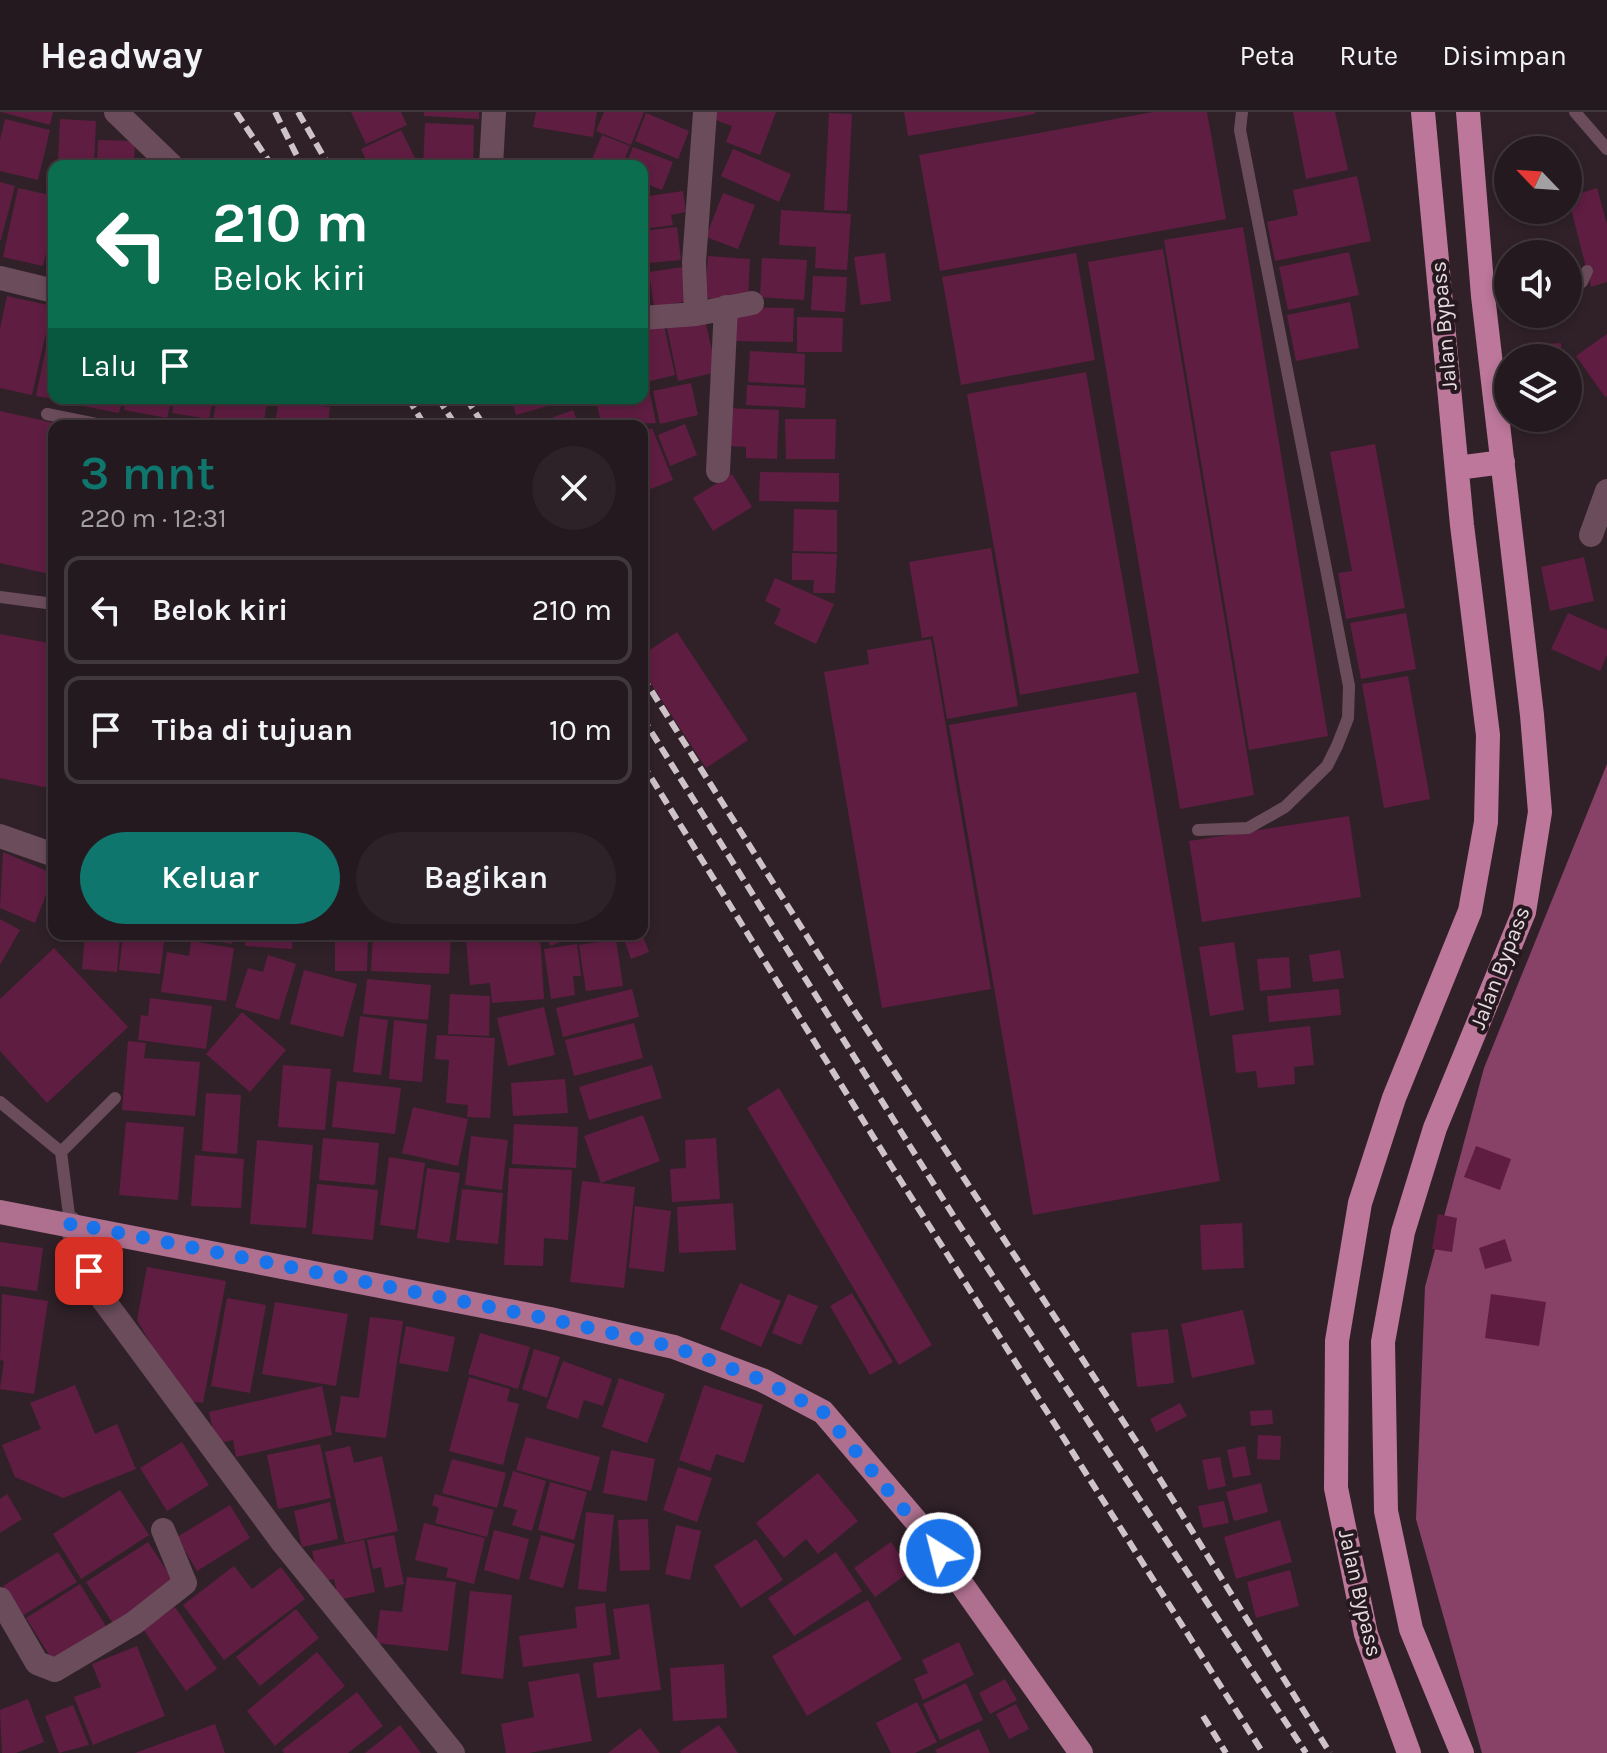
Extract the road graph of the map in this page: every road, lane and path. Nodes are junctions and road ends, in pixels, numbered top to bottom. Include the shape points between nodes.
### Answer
1 (116, 112) edge
2 (494, 112) edge
3 (705, 112) edge
4 (1242, 112) edge
5 (1423, 112) edge
6 (1468, 112) edge
7 (1575, 112) edge
8 (1607, 149) edge
9 (166, 160) edge
10 (491, 160) edge
11 (1587, 271) dead end
12 (0, 278) edge
13 (1582, 282) edge
14 (48, 290) edge
15 (1494, 295) edge
16 (1483, 296) junction
17 (752, 303) dead end
18 (726, 307) junction
19 (696, 314) junction
20 (648, 318) edge
21 (47, 414) dead end
22 (76, 420) edge
23 (1503, 462) junction
24 (1457, 468) junction
25 (718, 471) dead end
26 (1607, 491) edge
27 (1591, 535) dead end
28 (0, 597) edge
29 (48, 603) edge
30 (1198, 830) dead end
31 (0, 836) edge
32 (48, 853) edge
33 (115, 1098) dead end
34 (0, 1102) edge
35 (61, 1152) junction
36 (0, 1212) edge
37 (70, 1223) junction
38 (163, 1530) dead end
39 (2, 1606) edge
40 (453, 1753) edge
41 (1081, 1753) edge
42 (1409, 1753) edge
43 (1462, 1753) edge

1 - 9 street
2 - 10 street
3 - 19 street via 694,262
4 - 30 lane via 1240,130 1349,686 1348,718 1327,766 1278,813 1248,828
5 - 24 highway, Jalan Bypass
6 - 16 highway, Jalan Bypass
7 - 8 lane
11 - 13 lane
12 - 14 street
15 - 16 lane
16 - 23 highway, Jalan Bypass
17 - 18 street
18 - 19 street
18 - 25 street
19 - 20 street
21 - 22 lane
23 - 24 highway
23 - 43 highway, Jalan Bypass via 1540,812 1524,912 1435,1128 1403,1232 1383,1342 1386,1511 1411,1629
24 - 42 highway, Jalan Bypass via 1488,735 1486,822 1470,911 1394,1098 1360,1203 1337,1341 1336,1488 1366,1634
26 - 27 street
28 - 29 lane
31 - 32 street
33 - 35 lane
34 - 35 lane
35 - 37 lane
36 - 37 main road
37 - 40 street via 99,1294 283,1543
37 - 41 main road via 674,1347 762,1380 823,1412 922,1528
38 - 39 street via 185,1583 134,1623 55,1670 44,1669 27,1649

